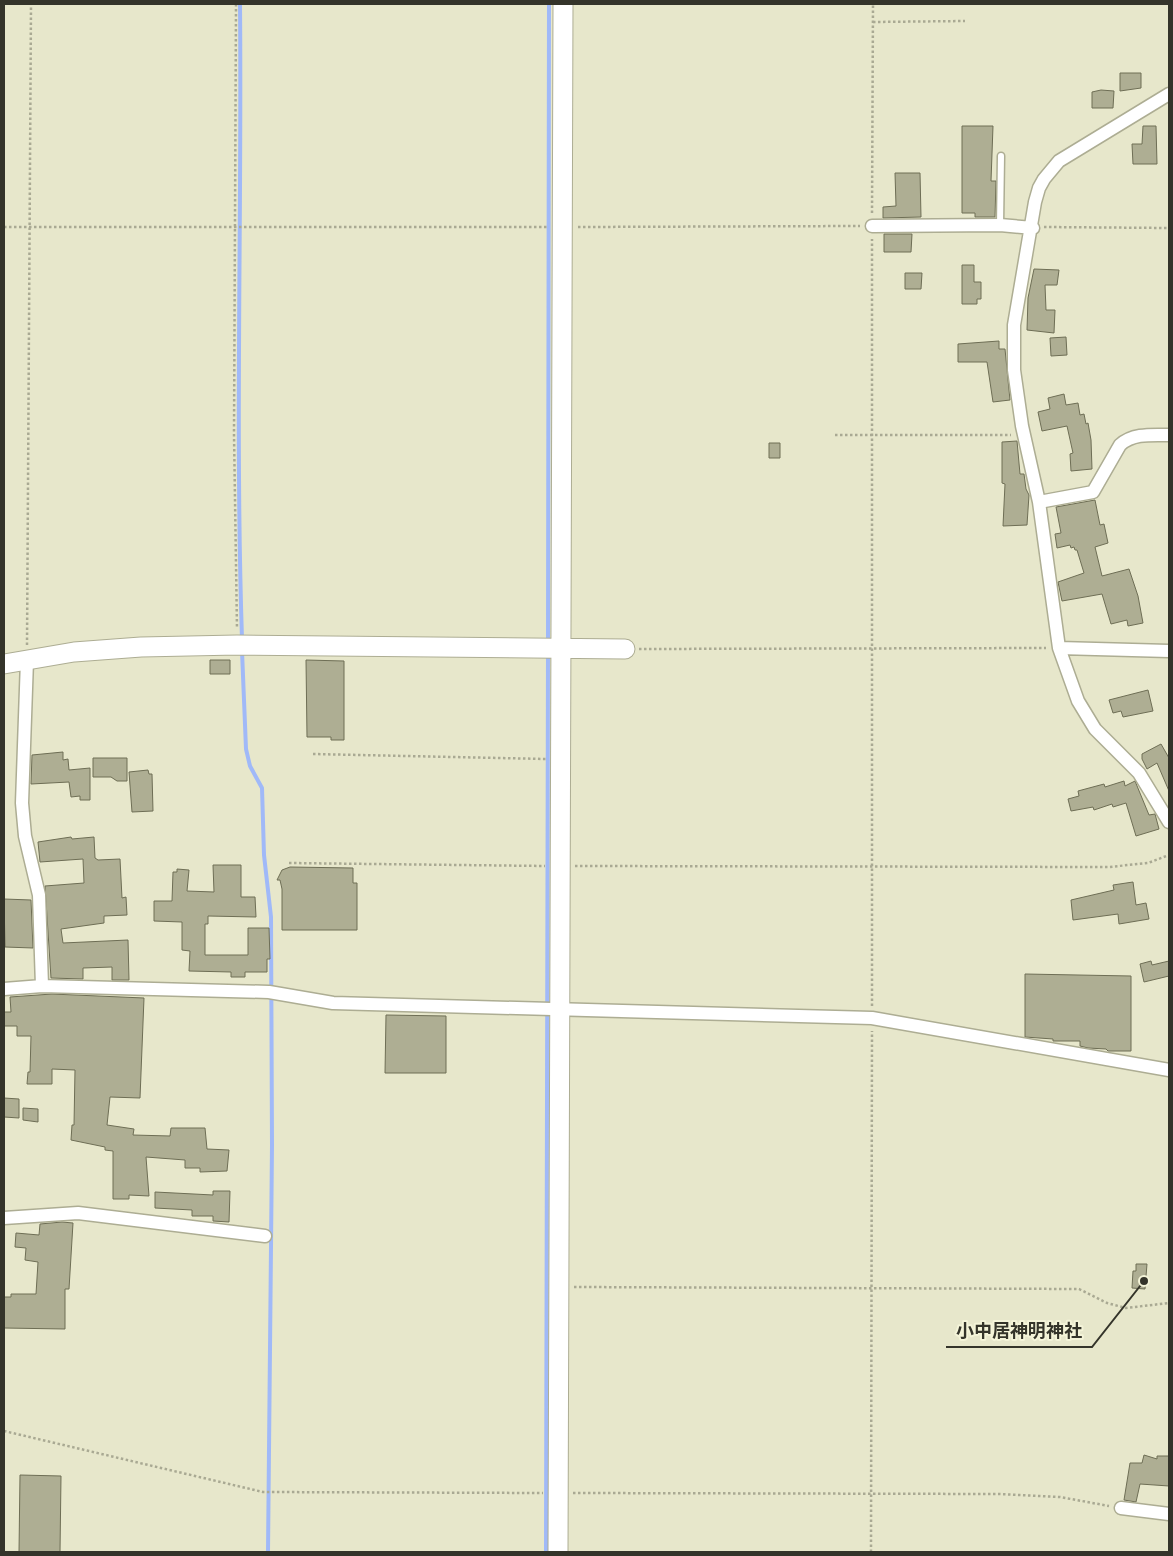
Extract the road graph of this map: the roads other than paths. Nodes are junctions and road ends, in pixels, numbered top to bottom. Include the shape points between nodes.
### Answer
1 (563, 4) edge
2 (1169, 94) edge
3 (1001, 156) dead end
4 (1000, 225) junction
5 (872, 226) road end
6 (1032, 228) junction
7 (1169, 435) edge
8 (1039, 502) junction
9 (560, 647) junction
10 (1059, 648) junction
11 (625, 649) road end
12 (1169, 651) edge
13 (26, 660) junction
14 (4, 664) edge
15 (1169, 822) edge
16 (42, 986) junction
17 (4, 989) edge
18 (560, 1010) junction
19 (1169, 1070) edge
20 (4, 1218) edge
21 (266, 1236) dead end
22 (1122, 1508) dead end
23 (1169, 1514) edge
24 (558, 1552) edge

1 - 9 street
2 - 6 street via 1059,161 1039,188
3 - 4 lane
4 - 5 street
4 - 6 street
6 - 8 street via 1014,325 1014,370
7 - 8 street via 1145,435 1126,440 1093,492
8 - 10 street
9 - 11 street
9 - 13 street via 237,645 109,648
9 - 18 street
10 - 12 street
10 - 15 street via 1078,702 1095,729 1139,773
13 - 14 street
13 - 16 street via 22,803 25,836 39,895
16 - 17 street
16 - 18 street via 269,992 332,1003
18 - 19 street via 872,1018
18 - 24 street
20 - 21 street via 78,1213
22 - 23 street

